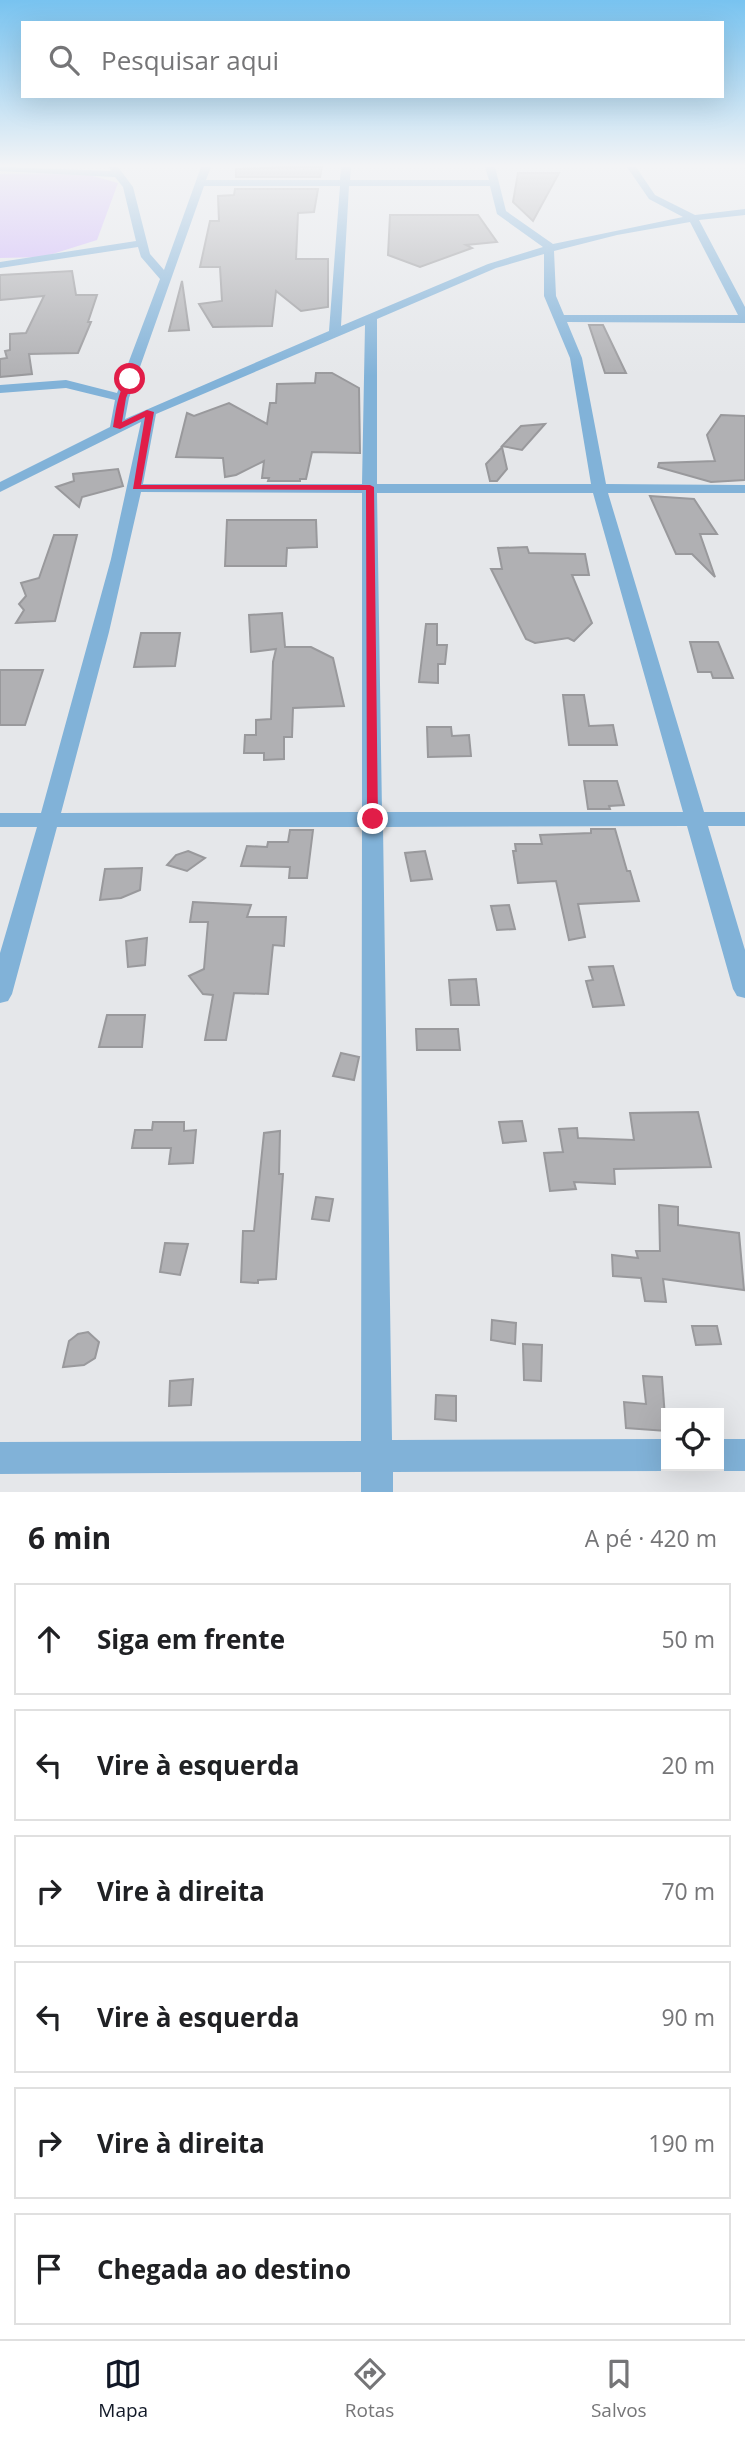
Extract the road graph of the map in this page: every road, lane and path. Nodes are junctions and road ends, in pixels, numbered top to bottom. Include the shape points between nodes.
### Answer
1 (139, 237) edge
2 (182, 237) edge
3 (341, 237) edge
4 (534, 237) edge
5 (604, 237) edge
6 (703, 237) edge
7 (141, 244) junction
8 (549, 248) junction
9 (0, 265) edge
10 (166, 279) junction
11 (372, 317) junction
12 (558, 318) junction
13 (745, 318) edge
14 (335, 333) junction
15 (0, 389) edge
16 (122, 398) junction
17 (150, 412) junction
18 (117, 427) junction
19 (370, 487) junction
20 (0, 488) edge
21 (136, 488) junction
22 (600, 489) junction
23 (745, 489) edge
24 (373, 819) junction
25 (694, 819) junction
26 (745, 819) edge
27 (0, 820) edge
28 (48, 820) junction
29 (745, 989) edge
30 (0, 994) edge
31 (377, 1455) junction
32 (661, 1455) edge
33 (724, 1455) edge
34 (745, 1455) edge
35 (0, 1458) edge
36 (377, 1492) edge

1 - 7 street
2 - 10 street
3 - 14 street
4 - 8 street
5 - 8 street
6 - 13 street
7 - 9 street
7 - 10 street
8 - 11 street via 492,266
8 - 12 street via 550,296
10 - 16 street
11 - 14 street
11 - 19 street
12 - 13 street
12 - 22 street via 576,358
14 - 17 street
15 - 16 street via 66,384
16 - 18 street
17 - 18 street
17 - 21 street
18 - 20 street
19 - 21 street
19 - 22 street
19 - 24 street
21 - 28 street
22 - 23 street
22 - 25 street
24 - 25 street
24 - 28 street
24 - 31 street
25 - 26 street
25 - 29 street
27 - 28 street
28 - 30 street
31 - 32 street
31 - 35 street
31 - 36 street
33 - 34 street

